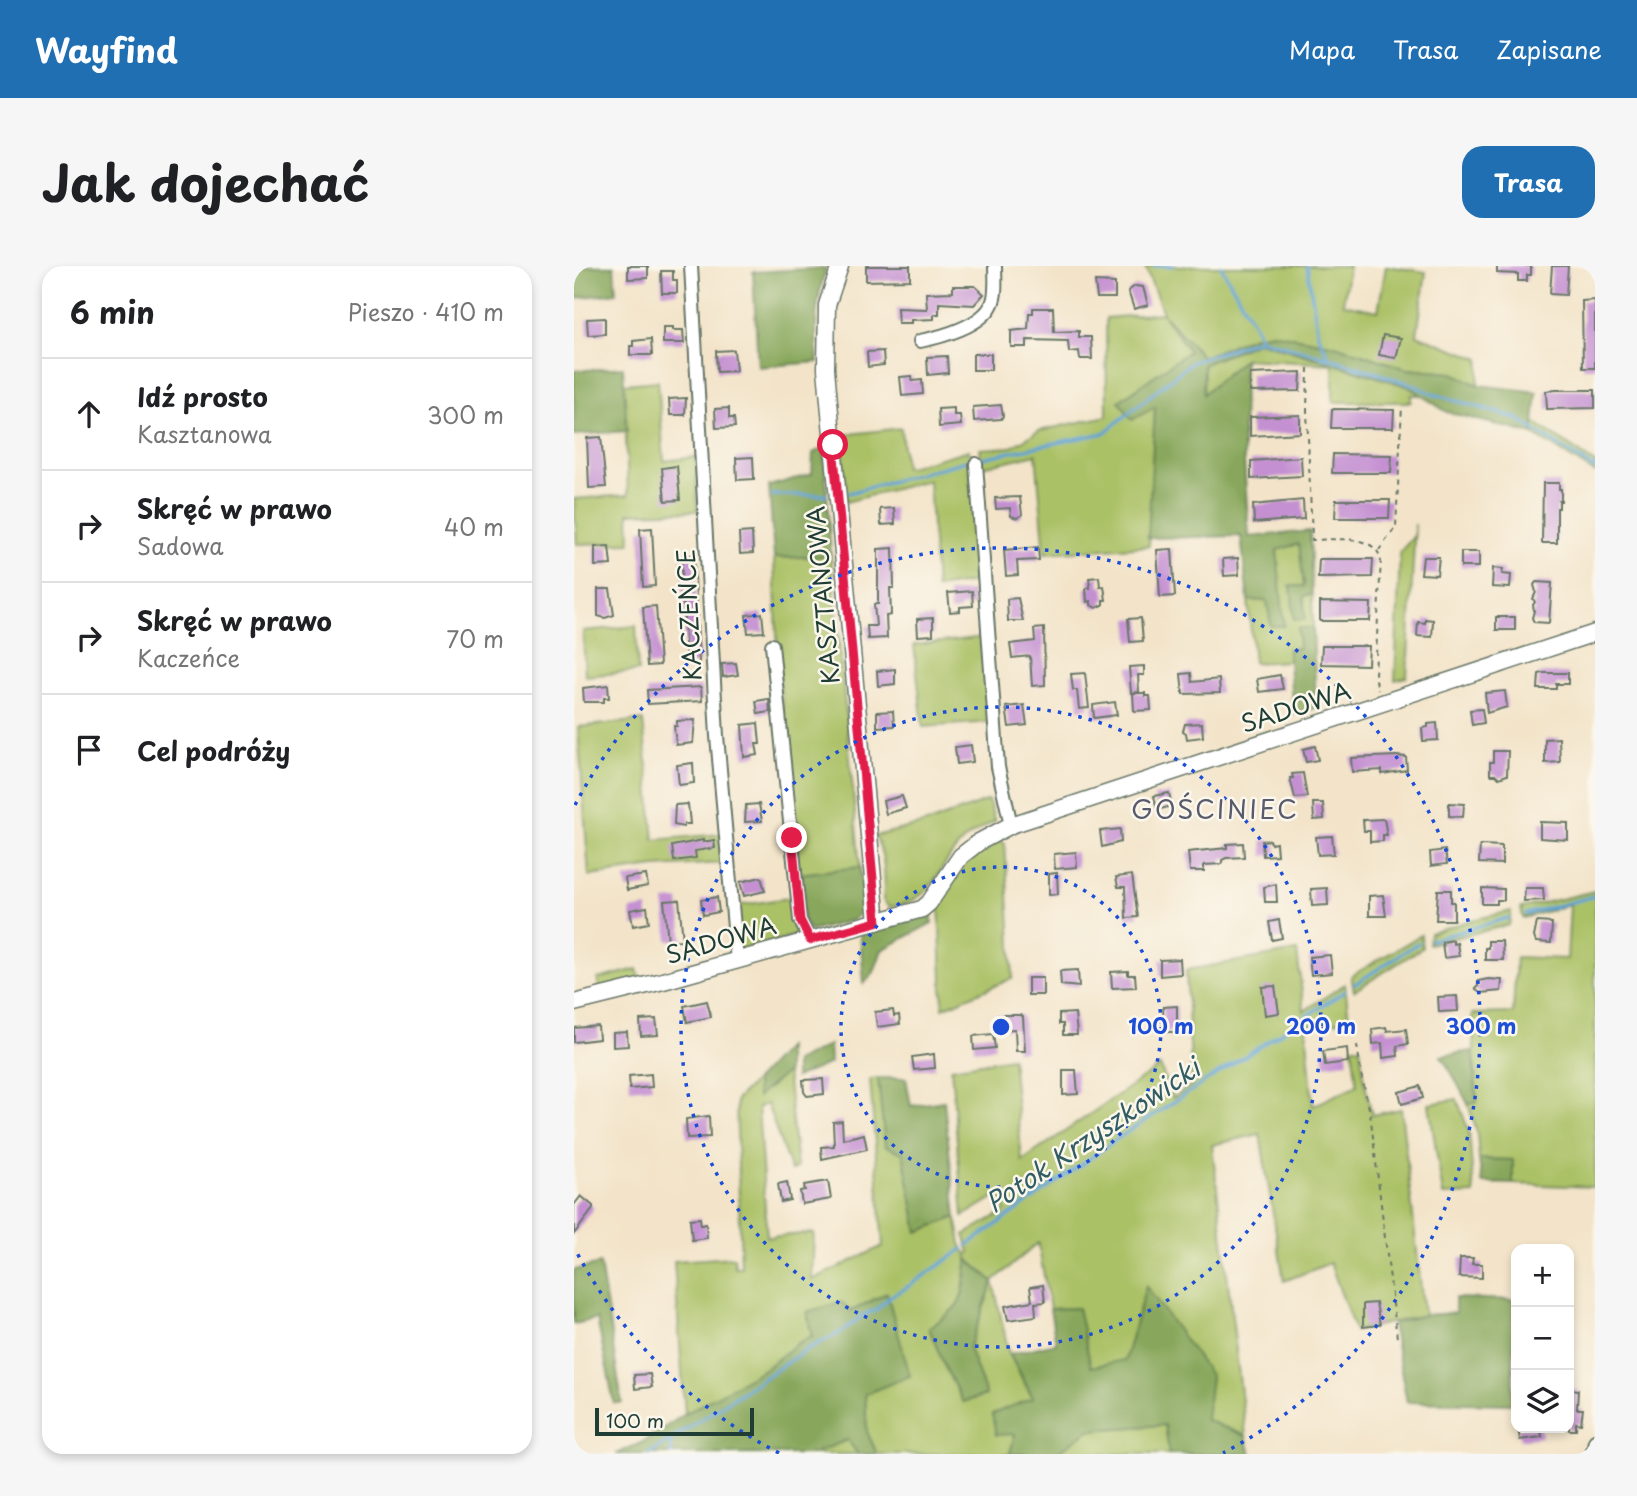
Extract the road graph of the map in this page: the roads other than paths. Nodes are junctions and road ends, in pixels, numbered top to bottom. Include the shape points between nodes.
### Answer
1 (691, 266) edge
2 (840, 266) edge
3 (995, 266) edge
4 (920, 341) dead end
5 (976, 464) dead end
6 (1595, 633) edge
7 (772, 645) dead end
8 (1011, 825) junction
9 (877, 922) junction
10 (810, 940) junction
11 (737, 961) junction
12 (574, 1003) edge
13 (1595, 1441) edge
14 (1592, 1454) edge

1 - 11 street, KACZEŃCE via 717,736
2 - 9 street, KASZTANOWA via 827,305 826,369
3 - 4 street via 989,308 956,331
5 - 8 street via 998,766
6 - 8 street, SADOWA
7 - 10 street via 800,920
8 - 9 street, SADOWA via 961,856 922,909
9 - 10 street, SADOWA
10 - 11 street, SADOWA
11 - 12 street, SADOWA
13 - 14 street

